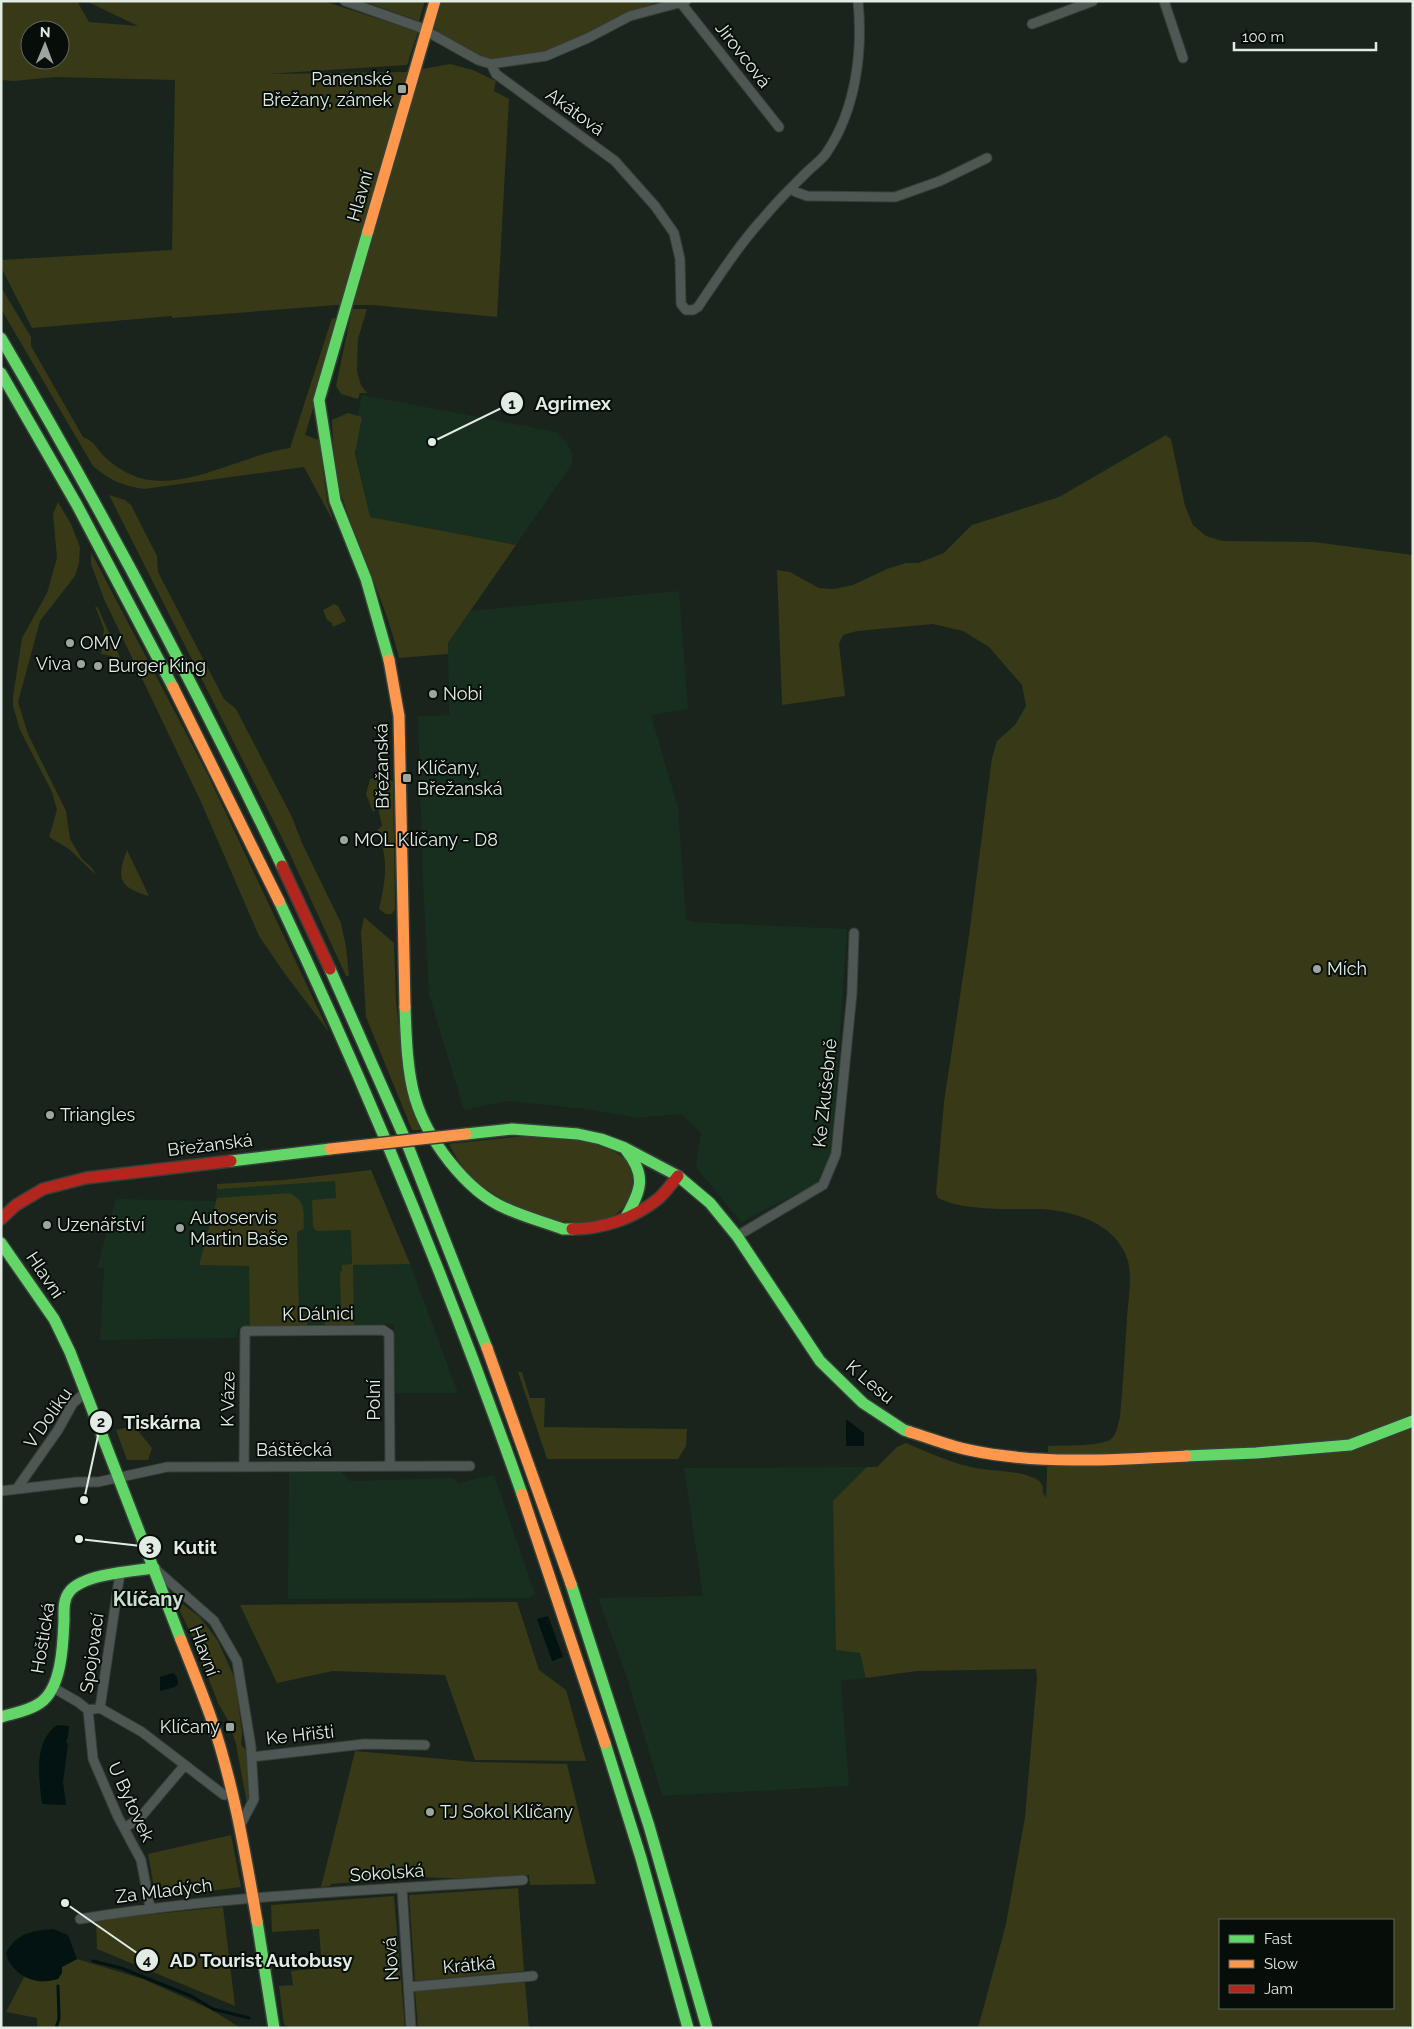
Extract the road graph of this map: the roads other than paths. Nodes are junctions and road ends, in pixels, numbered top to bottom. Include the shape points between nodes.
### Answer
1 (345, 1) edge
2 (435, 1) edge
3 (858, 1) edge
4 (1093, 1) edge
5 (1164, 1) edge
6 (684, 2) edge
7 (1032, 24) dead end
8 (427, 32) junction
9 (1183, 58) dead end
10 (491, 64) junction
11 (779, 127) dead end
12 (987, 158) dead end
13 (792, 188) junction
14 (1, 338) edge
15 (1, 373) edge
16 (319, 400) joint
17 (854, 933) dead end
18 (625, 1148) junction
19 (678, 1176) junction
20 (1, 1219) edge
21 (625, 1219) junction
22 (737, 1236) junction
23 (1, 1243) edge
24 (245, 1331) joint
25 (389, 1334) joint
26 (86, 1392) junction
27 (1413, 1421) edge
28 (390, 1466) junction
29 (470, 1466) dead end
30 (244, 1467) junction
31 (119, 1477) junction
32 (18, 1488) junction
33 (1, 1491) edge
34 (154, 1568) junction
35 (120, 1573) junction
36 (52, 1687) junction
37 (100, 1708) junction
38 (88, 1710) junction
39 (1, 1717) edge
40 (425, 1746) dead end
41 (252, 1756) junction
42 (184, 1766) junction
43 (233, 1794) junction
44 (240, 1826) junction
45 (124, 1828) junction
46 (524, 1880) dead end
47 (402, 1888) junction
48 (253, 1898) junction
49 (150, 1908) junction
50 (80, 1919) dead end
51 (533, 1976) dead end
52 (409, 1987) junction
53 (274, 2028) edge
54 (411, 2028) edge
55 (688, 2028) edge
56 (707, 2028) edge

1 - 8 street
2 - 8 main road, Hlavní
3 - 13 street via 859,47 846,114 827,153
4 - 7 street
5 - 9 street
6 - 10 street via 630,16 546,56
6 - 11 street, Jirovcová
8 - 10 street
8 - 16 main road, Hlavní
10 - 13 street, Akátová via 496,74 615,161 640,187 674,233 680,259 681,304 686,310 698,307 743,243
12 - 13 street via 940,181 895,197 807,196
14 - 56 main road via 115,537 272,845 335,979 420,1176 537,1483 641,1800
15 - 55 main road via 99,544 261,861 403,1183 523,1498 625,1805
16 - 21 main road, Břežanská via 335,501 366,579 392,669 399,716 406,1041 415,1098 441,1149 469,1184 504,1208 563,1230 592,1228
17 - 22 street, Ke Zkušebně via 852,993 836,1154 823,1185
18 - 19 main road, Břežanská
18 - 20 main road, Břežanská, bridge via 578,1134 512,1129 330,1149 71,1181 43,1190 16,1205
18 - 21 main road via 636,1161 640,1177 639,1194
19 - 21 main road, Břežanská via 658,1199
19 - 22 main road, K Lesu via 710,1203
22 - 27 main road, K Lesu via 820,1361 863,1403 904,1430 968,1450 1012,1457 1130,1459 1274,1452 1350,1445
23 - 26 main road, Hlavní via 58,1327
24 - 25 street, K Dálnici via 383,1330
24 - 30 street, K Váze
25 - 28 street, Polní
26 - 31 main road, Hlavní
26 - 32 street, V Dolíku via 73,1404
28 - 29 street, Báštěcká
28 - 30 street, Báštěcká
30 - 31 street, Báštěcká via 166,1467
31 - 32 street, Báštěcká via 98,1482
31 - 34 main road, Hlavní
32 - 33 street, Báštěcká
34 - 35 main road, Hoštická
34 - 41 street via 214,1621 237,1661
34 - 43 main road, Hlavní via 210,1715
35 - 36 main road, Hoštická via 82,1582 71,1590 66,1600 58,1675
35 - 37 street, Spojovací
36 - 38 street
36 - 39 main road, Hoštická via 43,1700 30,1708
37 - 38 street
37 - 42 street via 142,1732
38 - 45 street, U Bytovek via 93,1760
40 - 41 street, Ke Hřišti via 364,1744
41 - 44 street, Ke Hřišti via 254,1799
42 - 43 street via 224,1795
42 - 45 street via 139,1819
43 - 44 main road, Hlavní
44 - 48 main road, Hlavní
45 - 49 street, U Bytovek via 141,1860
46 - 47 street, Sokolská
47 - 48 street, Sokolská
47 - 52 street, Nová
48 - 49 street, Za Mladých
48 - 53 main road, Hlavní
49 - 50 street, Za Mladých
51 - 52 street, Krátká
52 - 54 street, Nová

